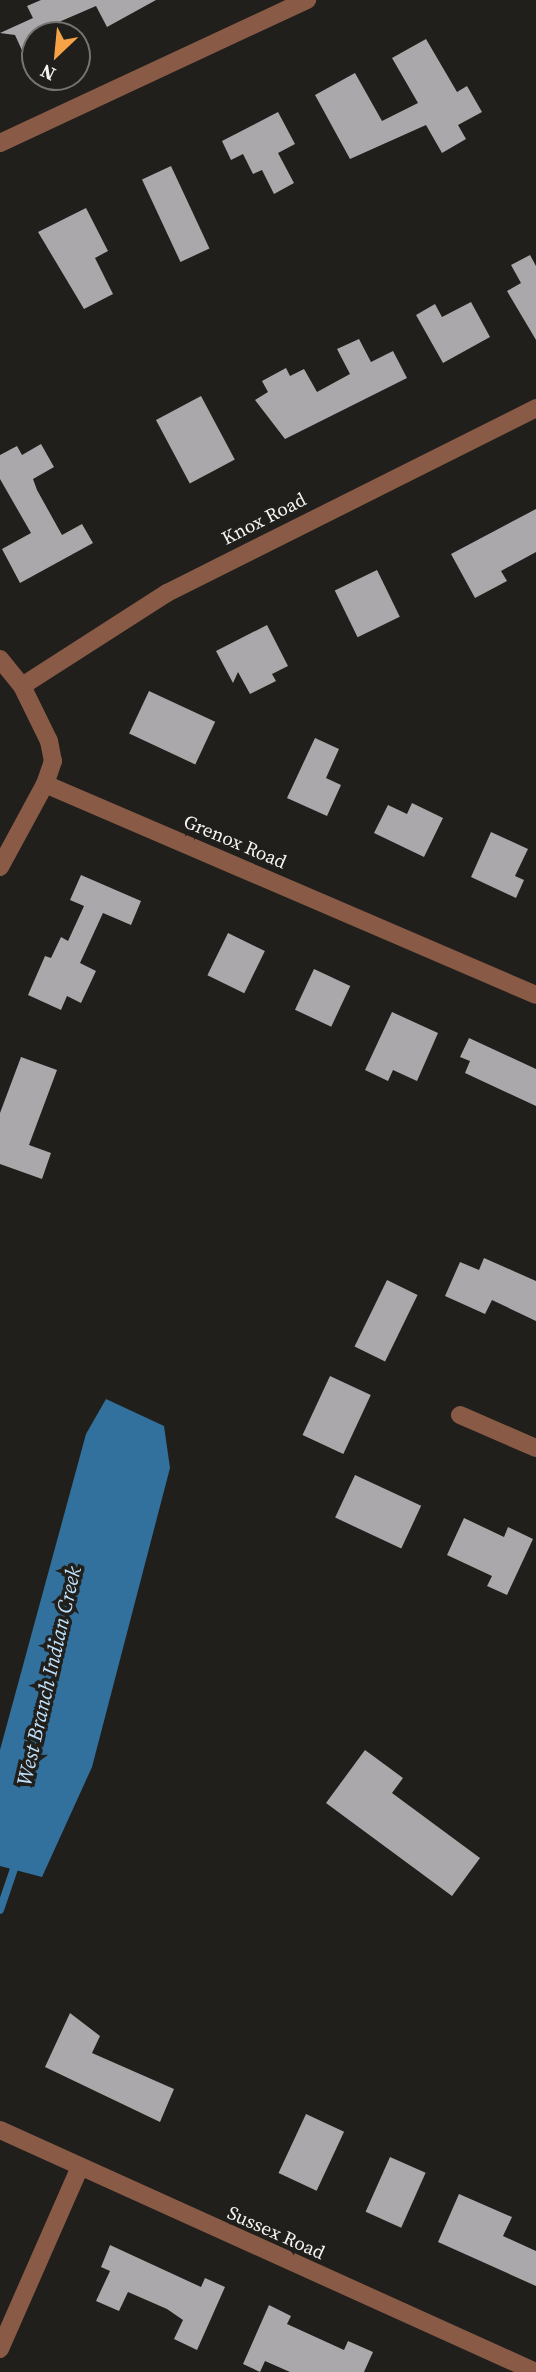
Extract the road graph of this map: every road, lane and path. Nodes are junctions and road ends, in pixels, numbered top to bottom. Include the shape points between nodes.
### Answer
1 (307, 0) edge
2 (0, 143) edge
3 (536, 408) edge
4 (0, 659) edge
5 (22, 686) junction
6 (45, 784) junction
7 (0, 867) edge
8 (536, 995) edge
9 (460, 1415) dead end
10 (536, 1448) edge
11 (0, 2130) edge
12 (80, 2167) junction
13 (0, 2349) edge
14 (536, 2372) edge

1 - 2 street
3 - 5 street, Knox Road via 167,593
4 - 5 street
5 - 6 street via 49,741 53,761
6 - 7 street
6 - 8 street, Grenox Road
9 - 10 street
11 - 12 street, Sussex Road
12 - 13 street
12 - 14 street, Sussex Road

